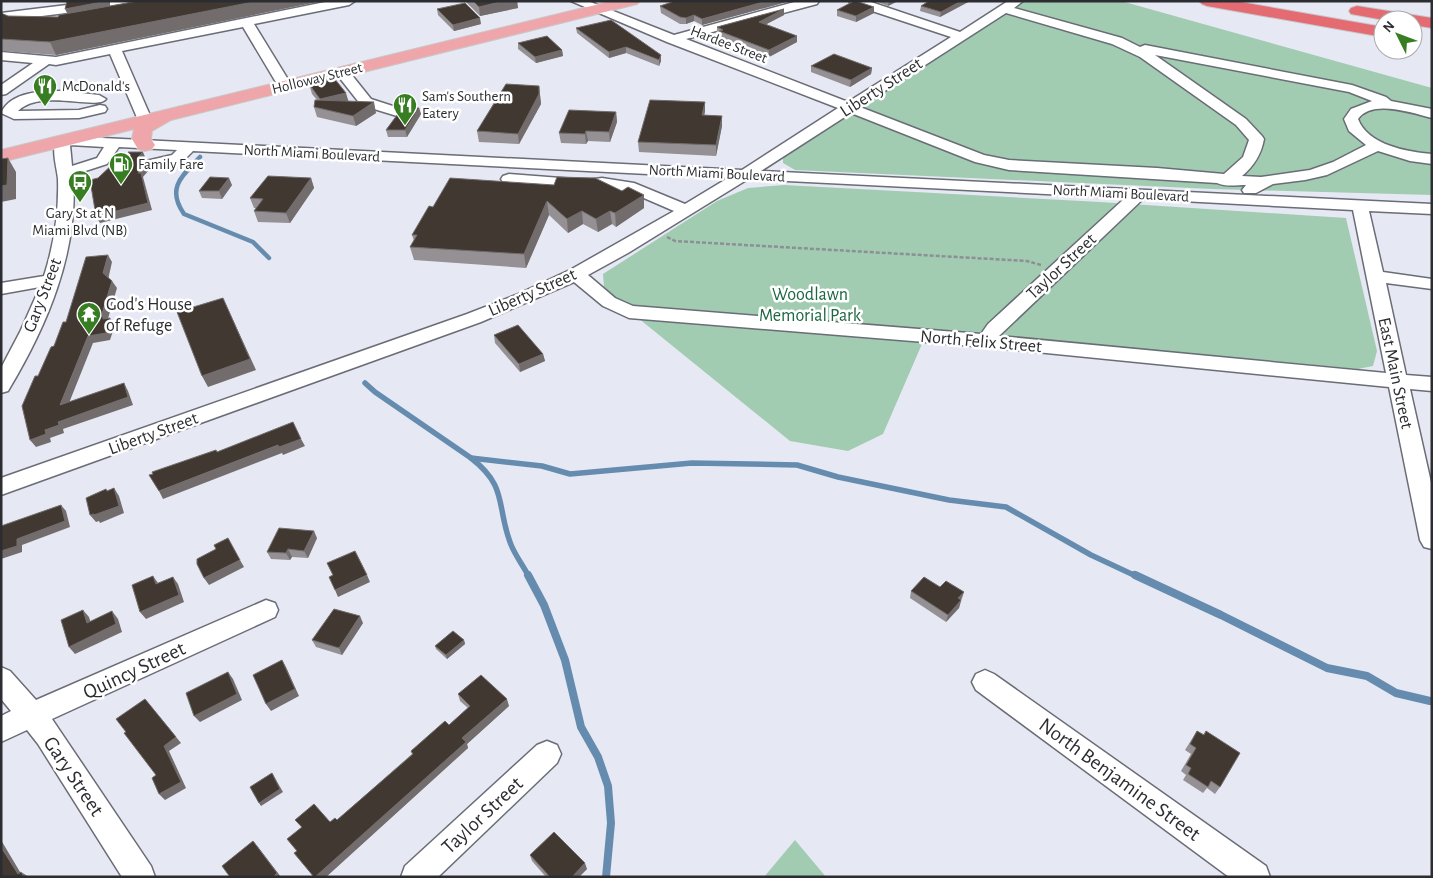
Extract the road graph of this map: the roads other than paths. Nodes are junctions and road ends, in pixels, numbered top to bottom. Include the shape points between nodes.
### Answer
1 (349, 1) edge
2 (577, 1) edge
3 (632, 1) edge
4 (812, 1) edge
5 (855, 1) edge
6 (1017, 1) edge
7 (1207, 1) edge
8 (1240, 1) edge
9 (1389, 1) edge
10 (134, 6) edge
11 (1337, 8) dead end
12 (1432, 8) edge
13 (1004, 9) junction
14 (598, 10) junction
15 (1, 18) edge
16 (1373, 21) edge
17 (246, 22) junction
18 (1432, 23) edge
19 (1373, 30) edge
20 (960, 36) junction
21 (672, 39) junction
22 (1127, 45) junction
23 (115, 49) junction
24 (1, 56) edge
25 (46, 60) junction
26 (342, 72) junction
27 (285, 86) junction
28 (1, 91) edge
29 (1386, 105) junction
30 (848, 108) junction
31 (8, 112) joint
32 (397, 112) edge
33 (1432, 114) edge
34 (164, 116) junction
35 (145, 120) junction
36 (1, 139) edge
37 (64, 140) junction
38 (114, 144) junction
39 (145, 145) junction
40 (1378, 145) junction
41 (189, 148) junction
42 (1, 156) edge
43 (1432, 158) edge
44 (152, 164) dead end
45 (609, 168) junction
46 (644, 170) junction
47 (65, 173) junction
48 (744, 174) junction
49 (1228, 178) junction
50 (509, 179) dead end
51 (1260, 182) junction
52 (602, 183) junction
53 (637, 189) junction
54 (1139, 194) junction
55 (1210, 198) junction
56 (1252, 200) junction
57 (1360, 205) junction
58 (1432, 208) edge
59 (686, 210) junction
60 (576, 274) junction
61 (1375, 276) junction
62 (50, 280) junction
63 (1432, 284) edge
64 (1, 288) edge
65 (986, 341) junction
66 (1397, 381) junction
67 (1432, 384) edge
68 (1, 386) edge
69 (1, 487) edge
70 (1427, 491) edge
71 (1432, 540) edge
72 (266, 610) dead end
73 (1, 679) edge
74 (985, 682) dead end
75 (33, 716) junction
76 (1, 729) edge
77 (547, 754) dead end
78 (140, 877) edge
79 (416, 877) edge
80 (1255, 877) edge

1 - 17 street
2 - 14 street, Hardee Street
3 - 14 main road, Holloway Street
4 - 21 street
5 - 20 street
6 - 13 street, Liberty Street
7 - 19 highway
8 - 16 highway
9 - 12 highway
10 - 15 street via 61,22 39,18 14,22 14,16
11 - 18 highway
13 - 20 street, Liberty Street
13 - 22 street
14 - 21 street, Hardee Street
14 - 26 main road, Holloway Street
17 - 23 street
17 - 27 street
20 - 30 street, Liberty Street
21 - 30 street, Hardee Street
22 - 29 street via 1352,89 1382,100
22 - 49 street via 1158,62 1251,131 1257,139 1253,156
23 - 25 street via 56,61
23 - 35 street
24 - 25 street
25 - 28 street
26 - 27 main road, Holloway Street
26 - 32 street via 366,102
27 - 34 main road, Holloway Street
29 - 33 street
29 - 40 street via 1365,108 1355,112 1351,119 1356,130
30 - 48 street, Liberty Street
30 - 49 street, Hardee Street via 980,159 1009,165
31 - 31 street via 14,115 79,114 100,104 37,96
34 - 35 main road, Holloway Street
34 - 39 main road via 140,133
35 - 37 main road, Holloway Street
36 - 37 main road, North Miami Boulevard
37 - 38 street, North Miami Boulevard
37 - 42 main road, Holloway Street
37 - 47 street, Gary Street
38 - 39 street, North Miami Boulevard
38 - 47 street via 109,162
39 - 41 street, North Miami Boulevard
40 - 43 street via 1403,154
40 - 51 street, Hardee Street via 1338,166 1312,175
41 - 44 street via 177,159
41 - 45 street, North Miami Boulevard
45 - 46 street, North Miami Boulevard
45 - 52 street
46 - 48 street, North Miami Boulevard
46 - 53 street
47 - 62 street, Gary Street via 62,238
48 - 54 street, North Miami Boulevard
48 - 59 street, Liberty Street
49 - 51 street, Hardee Street
49 - 55 street via 1212,189
50 - 52 street via 587,185
51 - 56 street via 1250,189
52 - 53 street
53 - 59 street
54 - 55 street, North Miami Boulevard
54 - 65 street, Taylor Street via 995,328
55 - 56 street, North Miami Boulevard
56 - 57 street, North Miami Boulevard
57 - 58 street, North Miami Boulevard
57 - 61 street, East Main Street
59 - 60 street, Liberty Street
60 - 65 street, North Felix Street via 609,302 629,312
60 - 69 street, Liberty Street via 474,318
61 - 63 street
61 - 66 street, East Main Street
62 - 64 street
62 - 68 street, Gary Street via 35,321
65 - 66 street, North Felix Street
66 - 67 street, North Felix Street
66 - 70 street, East Main Street
70 - 71 street, East Main Street
72 - 75 street, Quincy Street
73 - 75 street, Gary Street
74 - 80 street, North Benjamine Street
75 - 76 street, Quincy Street
75 - 78 street, Gary Street
77 - 79 street, Taylor Street

